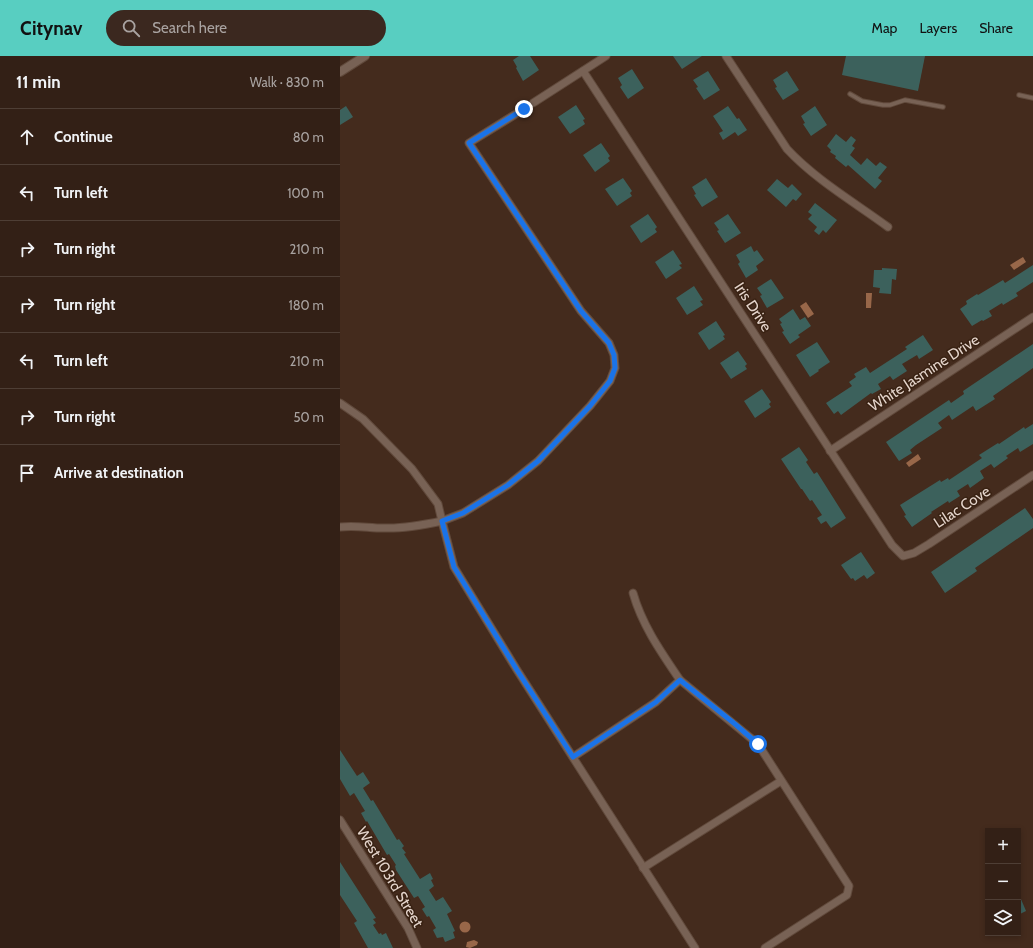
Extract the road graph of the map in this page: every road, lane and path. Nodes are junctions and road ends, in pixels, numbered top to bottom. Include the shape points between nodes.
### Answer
1 (365, 56) edge
2 (606, 56) edge
3 (726, 56) edge
4 (583, 71) junction
5 (340, 72) edge
6 (850, 94) dead end
7 (1019, 95) dead end
8 (1033, 98) edge
9 (533, 103) dead end
10 (942, 107) dead end
11 (524, 109) dead end
12 (888, 227) dead end
13 (1033, 317) edge
14 (340, 403) edge
15 (830, 451) junction
16 (1033, 476) edge
17 (442, 521) junction
18 (340, 527) edge
19 (903, 556) joint
20 (633, 593) dead end
21 (680, 680) junction
22 (573, 757) junction
23 (781, 781) junction
24 (340, 820) edge
25 (643, 868) junction
26 (417, 948) edge
27 (695, 948) edge
28 (765, 948) edge

1 - 5 street
2 - 4 street
3 - 12 street via 796,159
4 - 9 street
4 - 15 street, Iris Drive
6 - 10 lane via 862,101 883,105 905,100
7 - 8 lane
11 - 17 street via 469,143 581,311 609,343 614,355 615,368 610,381 590,406 538,461 508,485 463,513
13 - 15 street, White Jasmine Drive
14 - 17 street via 363,420 412,470 438,504
15 - 19 street, Iris Drive via 892,545
16 - 19 street, Lilac Cove via 929,544
17 - 18 street via 419,526
17 - 22 street via 454,567
20 - 21 street via 654,640
21 - 22 street via 656,702
21 - 23 street via 758,744
22 - 25 street
23 - 25 street
23 - 28 street via 849,886 847,895
24 - 26 street, West 103rd Street via 408,928
25 - 27 street

